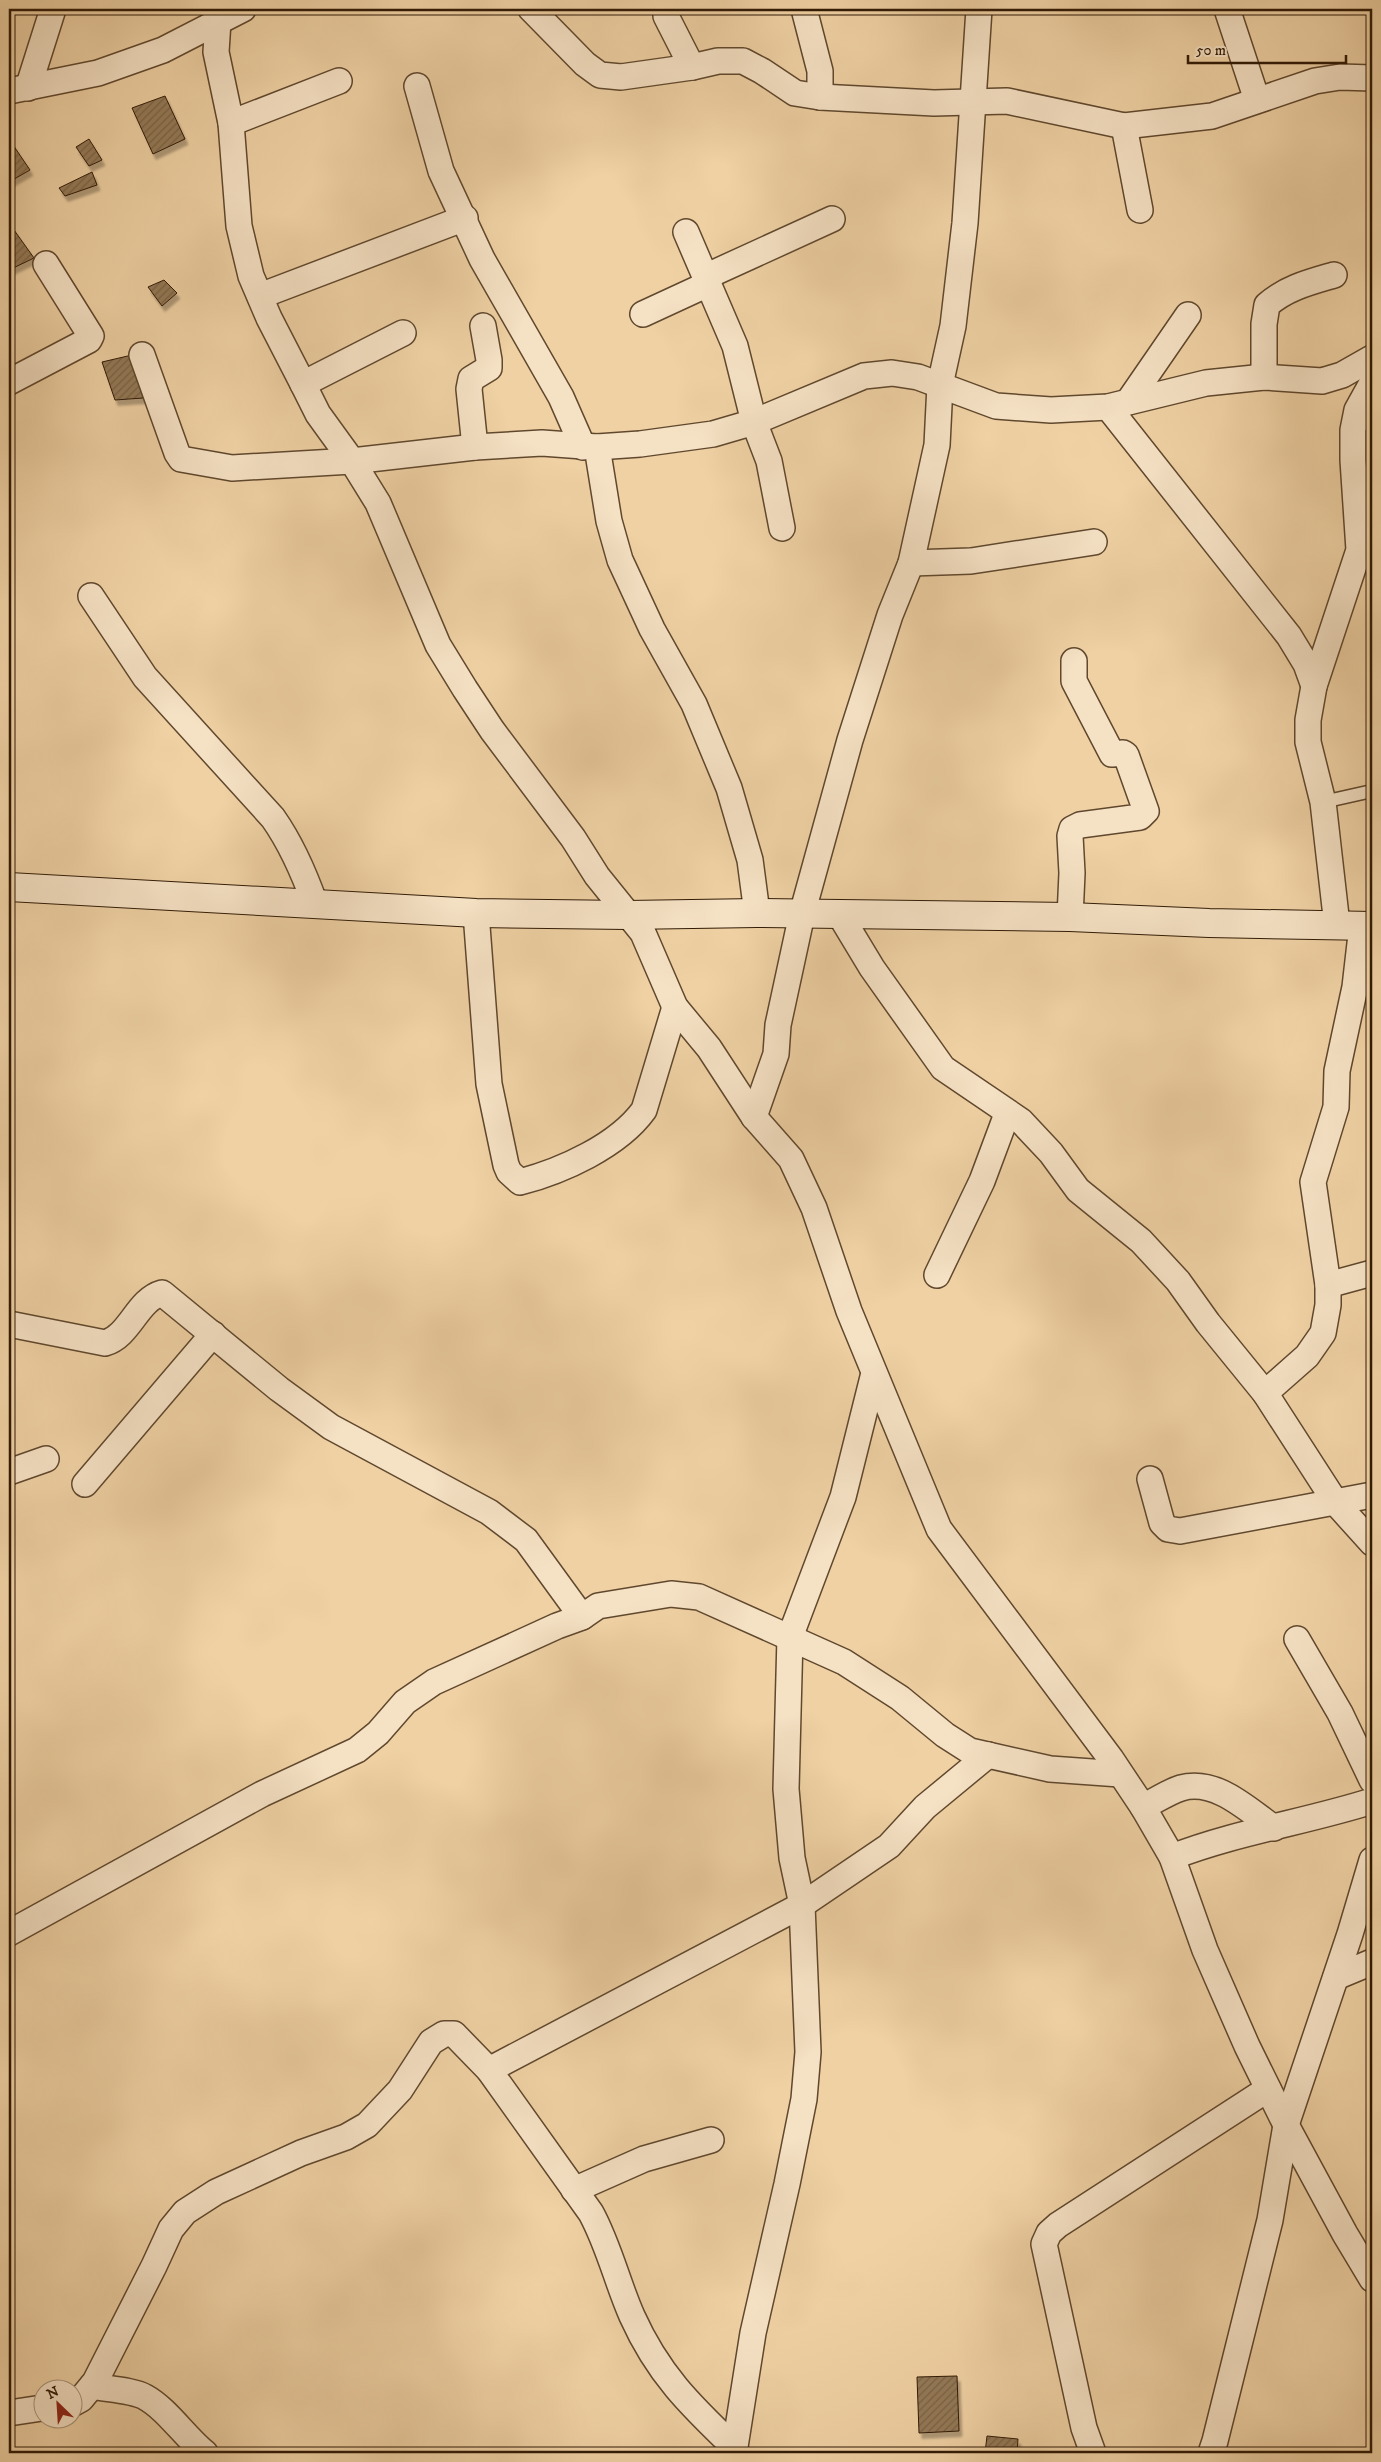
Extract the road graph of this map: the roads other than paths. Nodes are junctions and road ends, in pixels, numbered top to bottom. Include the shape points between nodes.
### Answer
1 (53, 9) edge
2 (243, 9) edge
3 (531, 9) edge
4 (666, 9) edge
5 (804, 9) edge
6 (979, 9) edge
7 (1227, 9) edge
8 (218, 15) edge
9 (692, 67) junction
10 (1372, 78) edge
11 (339, 81) dead end
12 (417, 86) dead end
13 (18, 90) edge
14 (820, 97) junction
15 (1257, 100) junction
16 (972, 101) junction
17 (231, 123) junction
18 (1124, 126) junction
19 (1140, 210) dead end
20 (464, 218) junction
21 (832, 219) dead end
22 (686, 232) dead end
23 (46, 264) dead end
24 (1334, 275) dead end
25 (707, 280) junction
26 (260, 296) junction
27 (643, 314) dead end
28 (1188, 315) dead end
29 (483, 326) dead end
30 (403, 333) dead end
31 (142, 355) dead end
32 (1372, 358) edge
33 (1264, 377) junction
34 (9, 382) edge
35 (1372, 383) edge
36 (303, 384) junction
37 (940, 385) junction
38 (1118, 404) junction
39 (754, 422) junction
40 (475, 447) junction
41 (590, 447) junction
42 (352, 461) junction
43 (782, 528) dead end
44 (1094, 542) dead end
45 (911, 563) junction
46 (91, 596) dead end
47 (1074, 661) dead end
48 (1314, 686) junction
49 (1372, 791) edge
50 (1323, 802) junction
51 (9, 887) edge
52 (315, 904) junction
53 (476, 913) junction
54 (756, 913) junction
55 (802, 914) junction
56 (627, 915) junction
57 (840, 915) junction
58 (1070, 917) junction
59 (1357, 926) edge
60 (675, 1008) junction
61 (1008, 1114) junction
62 (754, 1117) junction
63 (1372, 1273) edge
64 (937, 1275) dead end
65 (1328, 1285) junction
66 (9, 1324) edge
67 (214, 1334) junction
68 (874, 1373) junction
69 (1265, 1393) junction
70 (46, 1459) dead end
71 (9, 1472) edge
72 (1150, 1479) dead end
73 (85, 1484) dead end
74 (1372, 1495) edge
75 (1336, 1502) junction
76 (1372, 1543) edge
77 (582, 1617) junction
78 (790, 1637) junction
79 (1297, 1639) dead end
80 (988, 1755) junction
81 (1120, 1774) junction
82 (1372, 1780) edge
83 (1372, 1801) edge
84 (1143, 1807) junction
85 (1274, 1828) junction
86 (1172, 1858) junction
87 (1372, 1860) edge
88 (802, 1904) junction
89 (9, 1933) edge
90 (1372, 1962) edge
91 (1336, 1977) junction
92 (489, 2070) junction
93 (1268, 2089) junction
94 (1286, 2125) junction
95 (711, 2140) dead end
96 (574, 2190) junction
97 (1372, 2279) edge
98 (92, 2386) junction
99 (82, 2398) edge
100 (32, 2410) edge
101 (9, 2413) edge
102 (734, 2451) edge
103 (204, 2453) edge
104 (1093, 2453) edge
105 (1211, 2453) edge

1 - 13 street
2 - 8 street
3 - 9 street via 600,75 621,77
4 - 9 street via 666,16
5 - 14 street via 820,71
6 - 16 street
7 - 15 street
8 - 13 street via 163,50 98,72
8 - 17 street via 216,52
9 - 14 street via 718,60 742,61 795,93
10 - 15 street via 1340,77 1316,81
11 - 17 street
12 - 20 street via 441,171
14 - 16 street via 934,103
15 - 18 street via 1212,116
16 - 18 street via 1008,102
16 - 37 street via 965,223 953,326
17 - 26 street via 239,226 251,276
18 - 19 street
20 - 26 street
20 - 41 street via 482,259
21 - 25 street
22 - 25 street
23 - 34 street via 90,336 89,340
24 - 33 street via 1302,284 1267,304
25 - 27 street
25 - 39 street via 735,346
26 - 36 street
28 - 38 street
29 - 40 street via 489,368 471,379 469,389
30 - 36 street
31 - 42 street via 181,458 232,468
32 - 33 street via 1342,375 1322,381
33 - 38 street via 1206,383
35 - 48 street via 1357,410 1353,430 1360,550
36 - 42 street via 318,414
37 - 38 street via 996,406 1051,410
37 - 39 street via 892,373 864,376
37 - 45 street via 937,445
38 - 48 street via 1288,636 1306,664
39 - 41 street via 713,434
39 - 43 street via 769,461
40 - 41 street via 542,443
40 - 42 street
41 - 54 street via 620,560 648,621 694,704 728,788 750,860
42 - 56 street via 378,503 443,652 492,730
44 - 45 street via 971,561
45 - 55 street via 890,615 853,731
46 - 52 street via 145,677 273,818 289,842
47 - 58 street via 1074,681 1082,699 1112,754 1126,755 1146,811 1140,817 1080,825 1072,829
48 - 50 street via 1308,742
49 - 50 lane
50 - 59 street
51 - 52 street
52 - 53 street
53 - 56 street
53 - 60 street via 489,1084 506,1165 520,1182 550,1174 586,1156 636,1122 644,1110
54 - 55 street
54 - 56 street
55 - 57 street
55 - 62 street via 778,1025 776,1054
56 - 60 street via 650,946
57 - 58 street
57 - 61 street via 872,968 943,1068
58 - 59 street
59 - 65 street via 1355,987 1338,1072 1336,1107 1314,1182
60 - 62 street via 709,1048
61 - 64 street via 982,1181
61 - 69 street via 1035,1135 1078,1190 1148,1248 1178,1281
62 - 68 street via 791,1159 802,1182
63 - 65 street
65 - 69 street via 1323,1333 1307,1356
66 - 67 street via 104,1343 122,1332 150,1300 162,1294
67 - 73 street
67 - 77 street via 279,1389 331,1427 490,1512 526,1540
68 - 78 street via 843,1497
68 - 81 street via 939,1529 1000,1607
69 - 75 street
70 - 71 street
72 - 75 street via 1162,1523 1168,1529 1180,1531
74 - 75 street
75 - 76 street
77 - 78 street via 598,1606 671,1594 699,1598
77 - 89 street via 434,1682 405,1702 378,1733 357,1750 262,1794
78 - 80 street via 844,1662 900,1698 945,1735 970,1750
78 - 88 street via 786,1789 792,1858
79 - 82 street via 1340,1713
80 - 81 street via 1050,1769
80 - 88 street via 925,1807 889,1846
81 - 84 street
83 - 85 street
84 - 85 street via 1182,1788 1197,1787 1218,1791
84 - 86 street
85 - 86 street via 1206,1844
86 - 93 street via 1205,1950
87 - 91 street
88 - 92 street
88 - 102 street via 808,2052 804,2099 754,2333
90 - 91 street
91 - 94 street
92 - 96 street
92 - 98 street via 454,2034 444,2034 431,2042 400,2090 367,2125 216,2192 185,2212 171,2229
93 - 94 street
93 - 104 street via 1049,2233 1044,2244 1084,2428
94 - 97 street
94 - 105 street via 1270,2220
95 - 96 street via 644,2159
96 - 102 street via 604,2237 631,2314 657,2365 683,2398
98 - 99 street
98 - 103 street via 144,2396
100 - 101 street

